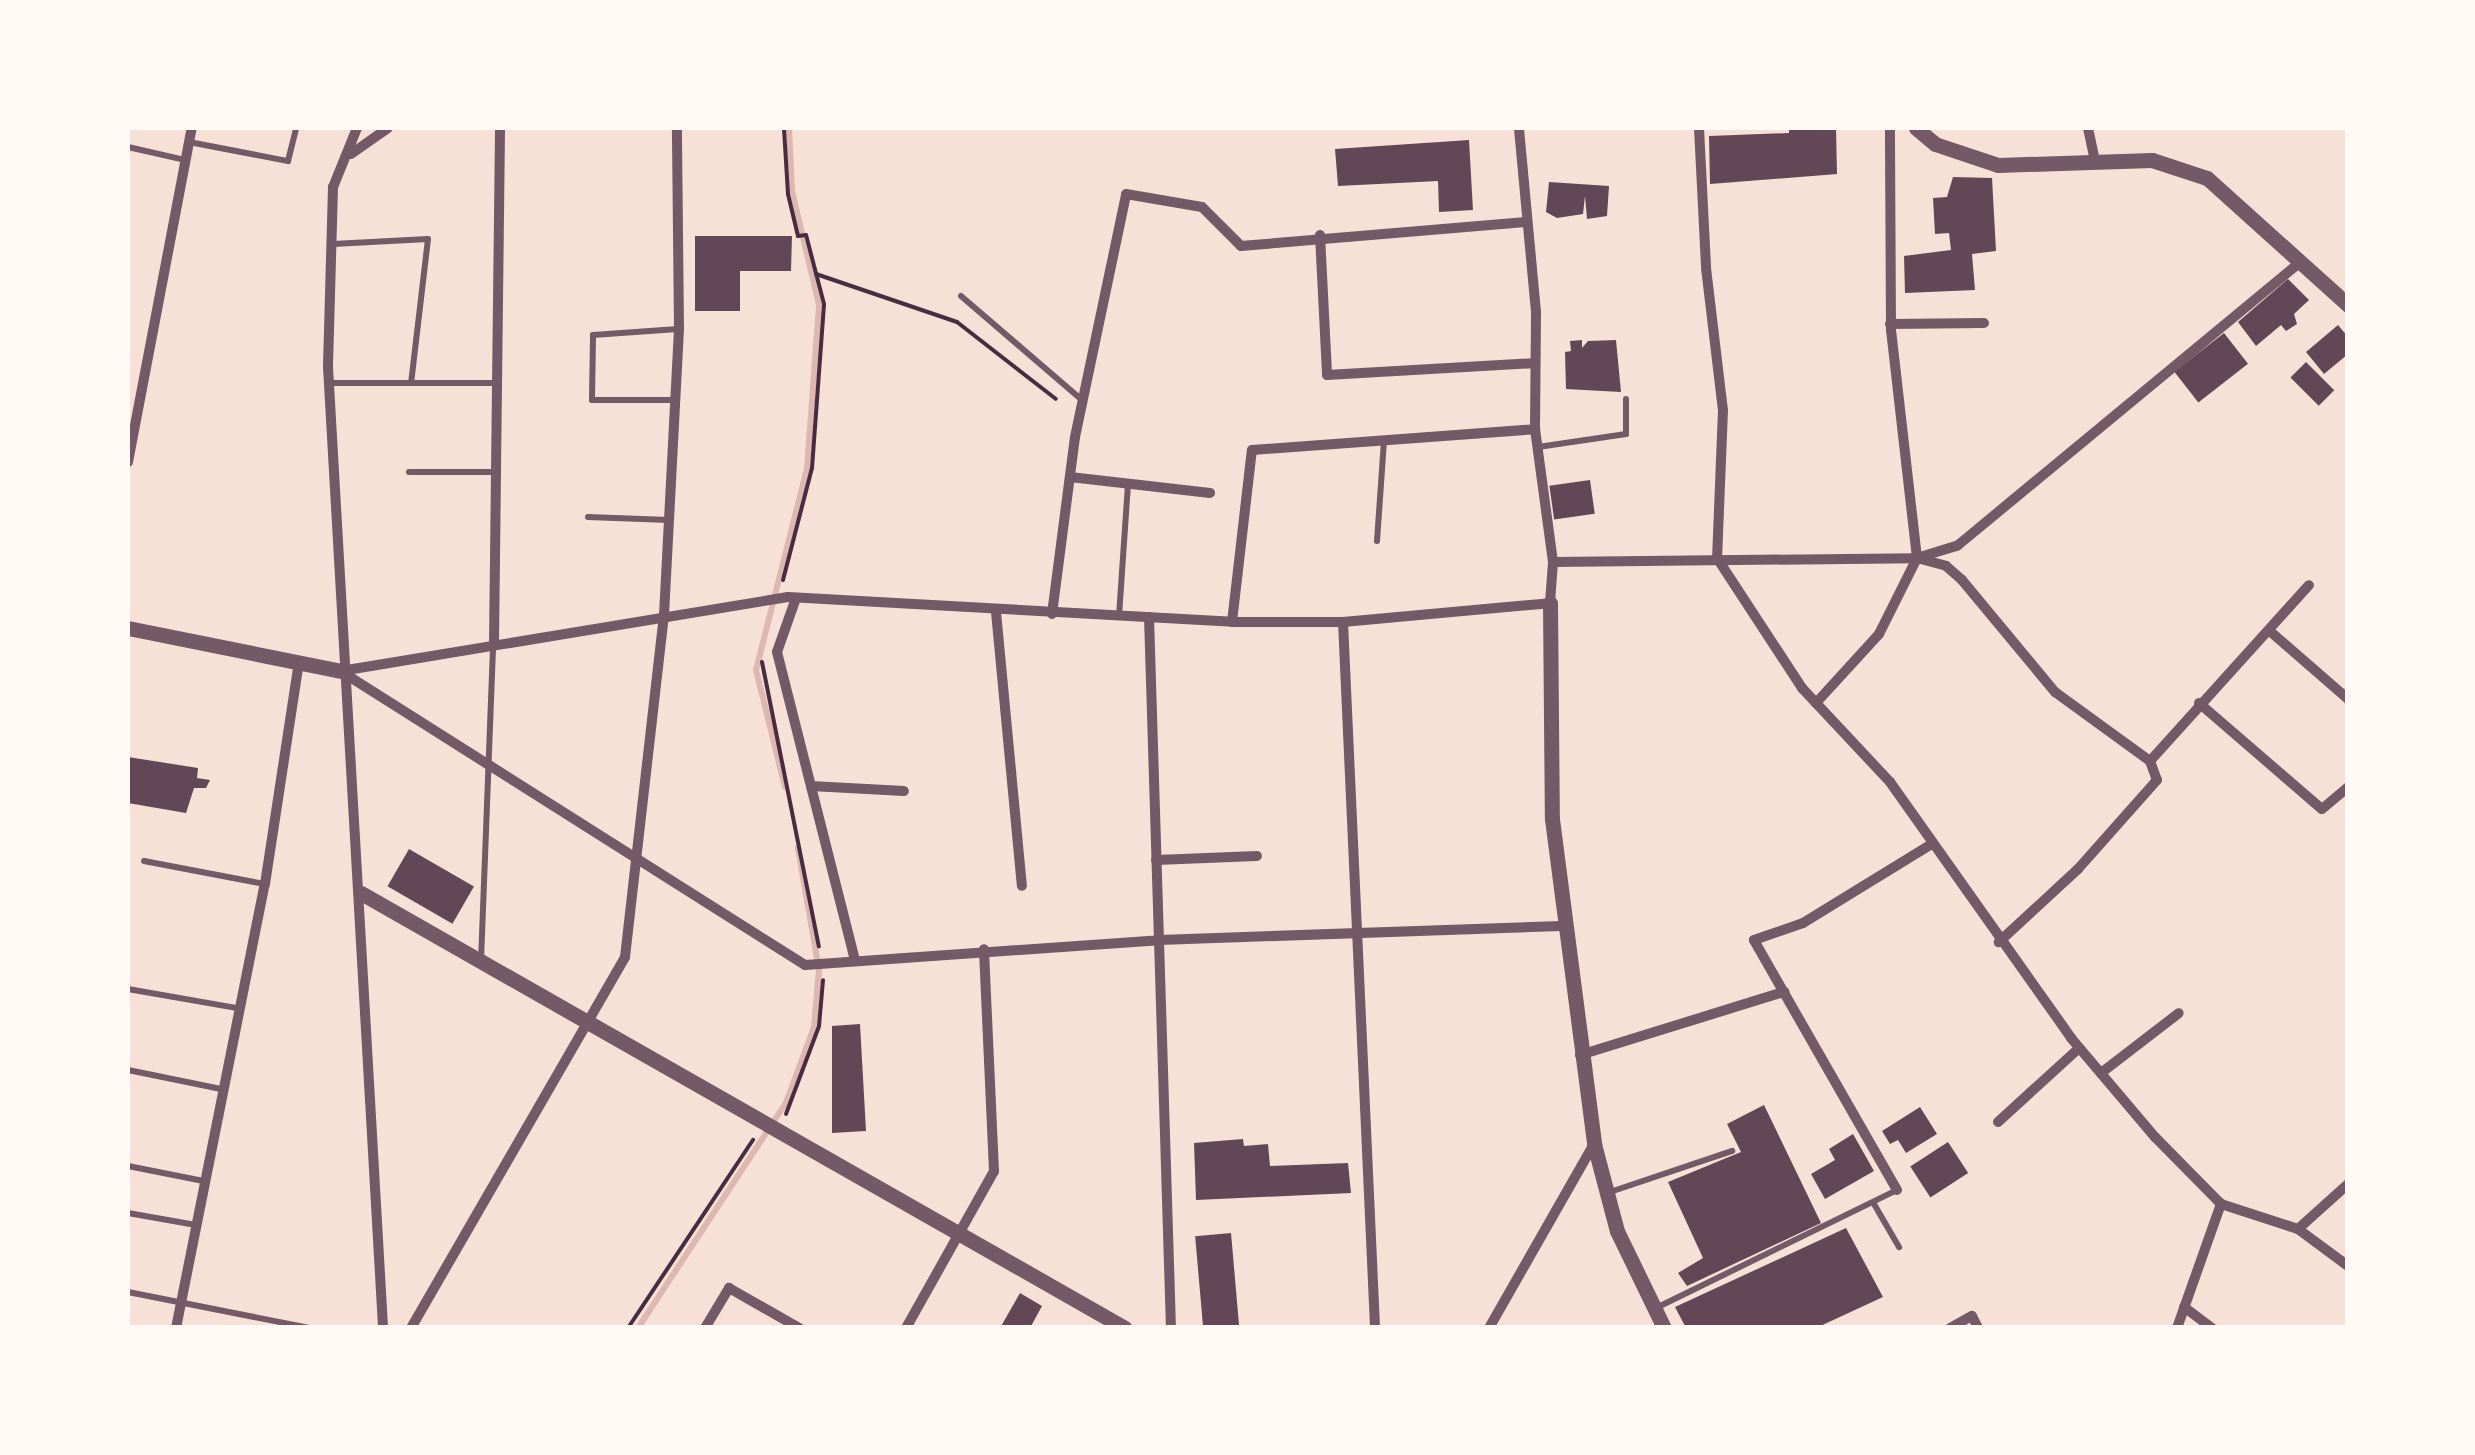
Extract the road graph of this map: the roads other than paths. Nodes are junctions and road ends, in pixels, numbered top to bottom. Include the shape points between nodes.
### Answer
1 (192, 128) edge
2 (296, 128) edge
3 (357, 128) edge
4 (388, 128) edge
5 (500, 128) edge
6 (677, 128) edge
7 (1519, 128) edge
8 (1699, 128) edge
9 (1890, 128) edge
10 (1916, 128) edge
11 (2088, 128) edge
12 (190, 142) junction
13 (128, 147) edge
14 (350, 154) junction
15 (186, 161) junction
16 (2095, 162) junction
17 (1526, 222) junction
18 (1320, 235) junction
19 (332, 244) junction
20 (2300, 262) junction
21 (960, 296) dead end
22 (2348, 305) edge
23 (1890, 324) junction
24 (1984, 324) dead end
25 (679, 330) junction
26 (1532, 364) junction
27 (328, 383) junction
28 (411, 383) junction
29 (494, 383) junction
30 (1626, 399) dead end
31 (675, 400) junction
32 (1083, 400) junction
33 (1536, 429) junction
34 (1384, 440) junction
35 (1538, 446) junction
36 (128, 462) edge
37 (409, 472) dead end
38 (494, 472) junction
39 (1070, 477) junction
40 (1128, 484) junction
41 (1210, 493) dead end
42 (588, 517) dead end
43 (669, 520) junction
44 (1377, 541) dead end
45 (1717, 558) junction
46 (1917, 558) junction
47 (1553, 562) junction
48 (2310, 585) dead end
49 (796, 598) junction
50 (1550, 603) junction
51 (996, 612) junction
52 (1052, 614) junction
53 (664, 615) junction
54 (1118, 616) junction
55 (1149, 617) junction
56 (1232, 622) junction
57 (1343, 622) junction
58 (128, 628) edge
59 (2272, 633) junction
60 (494, 642) junction
61 (299, 662) junction
62 (341, 672) junction
63 (2348, 699) edge
64 (1816, 703) junction
65 (2200, 703) junction
66 (2150, 761) junction
67 (487, 766) junction
68 (811, 786) junction
69 (2348, 787) edge
70 (904, 791) dead end
71 (1932, 844) junction
72 (1257, 856) dead end
73 (144, 860) dead end
74 (635, 860) junction
75 (1156, 860) junction
76 (264, 884) junction
77 (1022, 886) dead end
78 (362, 893) junction
79 (1562, 926) junction
80 (1354, 936) junction
81 (1159, 940) junction
82 (1999, 942) junction
83 (984, 949) junction
84 (855, 961) junction
85 (481, 965) junction
86 (128, 989) edge
87 (1784, 992) junction
88 (237, 1008) junction
89 (2179, 1013) dead end
90 (588, 1022) junction
91 (2079, 1048) junction
92 (1580, 1055) junction
93 (128, 1070) edge
94 (2101, 1074) junction
95 (222, 1088) junction
96 (1998, 1122) dead end
97 (1594, 1144) junction
98 (1732, 1151) dead end
99 (128, 1166) edge
100 (204, 1181) junction
101 (2348, 1184) edge
102 (1897, 1190) joint
103 (1606, 1193) junction
104 (1874, 1204) junction
105 (2221, 1204) junction
106 (128, 1213) edge
107 (196, 1225) junction
108 (2298, 1229) junction
109 (958, 1235) junction
110 (1898, 1247) dead end
111 (2348, 1266) edge
112 (128, 1292) edge
113 (180, 1302) junction
114 (2184, 1307) junction
115 (1654, 1309) junction
116 (176, 1328) edge
117 (310, 1328) edge
118 (383, 1328) edge
119 (411, 1328) edge
120 (705, 1328) edge
121 (799, 1328) edge
122 (906, 1328) edge
123 (1124, 1328) edge
124 (1171, 1328) edge
125 (1375, 1328) edge
126 (1489, 1328) edge
127 (1664, 1328) edge
128 (1950, 1328) edge
129 (1978, 1328) edge
130 (2177, 1328) edge
131 (2212, 1328) edge

1 - 12 street
2 - 12 lane via 288,161
3 - 14 street
4 - 14 street
5 - 29 street
6 - 25 street
7 - 17 street
8 - 45 street via 1723,410
9 - 23 street
10 - 16 street via 1935,144 1998,165
11 - 16 street
12 - 15 street
13 - 15 lane
14 - 19 street via 333,187
15 - 36 street
16 - 20 street via 2152,160 2207,178
17 - 18 street
17 - 26 street via 1536,312
18 - 26 street via 1327,374
18 - 32 street via 1241,246 1202,207 1126,194
19 - 27 street
19 - 28 lane via 428,239
20 - 22 street
20 - 46 street via 1957,546
21 - 32 lane
23 - 24 street
23 - 46 street
25 - 31 street
25 - 31 lane via 593,334 592,400
26 - 33 street
27 - 28 lane
27 - 62 street
28 - 29 lane
29 - 38 street
30 - 35 lane via 1626,434
31 - 43 street
32 - 39 street
33 - 34 street
33 - 35 street
34 - 44 lane
34 - 56 street via 1252,450
35 - 47 street
37 - 38 lane
38 - 60 street
39 - 40 street
39 - 52 street
40 - 41 street
40 - 54 lane
42 - 43 lane
43 - 53 street
45 - 46 street
45 - 47 street
45 - 64 street
46 - 64 street via 1879,634
46 - 66 street via 1946,566 2056,692
47 - 50 street
48 - 59 street
49 - 51 street
49 - 53 street
49 - 68 street via 776,652
50 - 57 street
50 - 79 street via 1552,819
51 - 52 street
51 - 77 street
52 - 54 street
53 - 60 street
53 - 74 street
54 - 55 street
55 - 56 street
55 - 75 street
56 - 57 street
57 - 80 street
58 - 61 street
59 - 63 street
59 - 65 street
60 - 62 street
60 - 67 lane
61 - 62 street
61 - 76 street
62 - 67 street
62 - 78 street
64 - 71 street via 1890,782
65 - 66 street
65 - 69 street via 2322,810
66 - 82 street via 2157,780 2078,869
67 - 74 street
67 - 85 lane
68 - 70 street
68 - 84 street
71 - 82 street
71 - 87 street via 1803,923 1754,940
72 - 75 street
73 - 76 lane
74 - 84 street via 805,965
74 - 90 street via 626,956
75 - 81 street
76 - 88 street
78 - 85 street
78 - 118 street
79 - 80 street
79 - 92 street
80 - 81 street
80 - 125 street
81 - 83 street
81 - 124 street
82 - 91 street
83 - 84 street
83 - 109 street via 994,1171
85 - 90 street
86 - 88 lane
87 - 92 street
87 - 102 street
88 - 95 street
89 - 94 street
90 - 109 street
90 - 119 street
91 - 94 street
91 - 96 street
92 - 97 street
93 - 95 lane
94 - 105 street
95 - 100 street
97 - 103 street
97 - 126 street
98 - 103 lane
99 - 100 lane
100 - 107 street
101 - 108 street
102 - 104 lane
103 - 115 street
104 - 110 lane
104 - 115 lane
105 - 108 street
105 - 114 street
106 - 107 lane
107 - 113 street
108 - 111 street
109 - 122 street
109 - 123 street
112 - 113 lane
113 - 116 street
113 - 117 lane
114 - 130 street
114 - 131 street
115 - 127 street
120 - 121 street via 729,1288
128 - 129 street via 1972,1316

